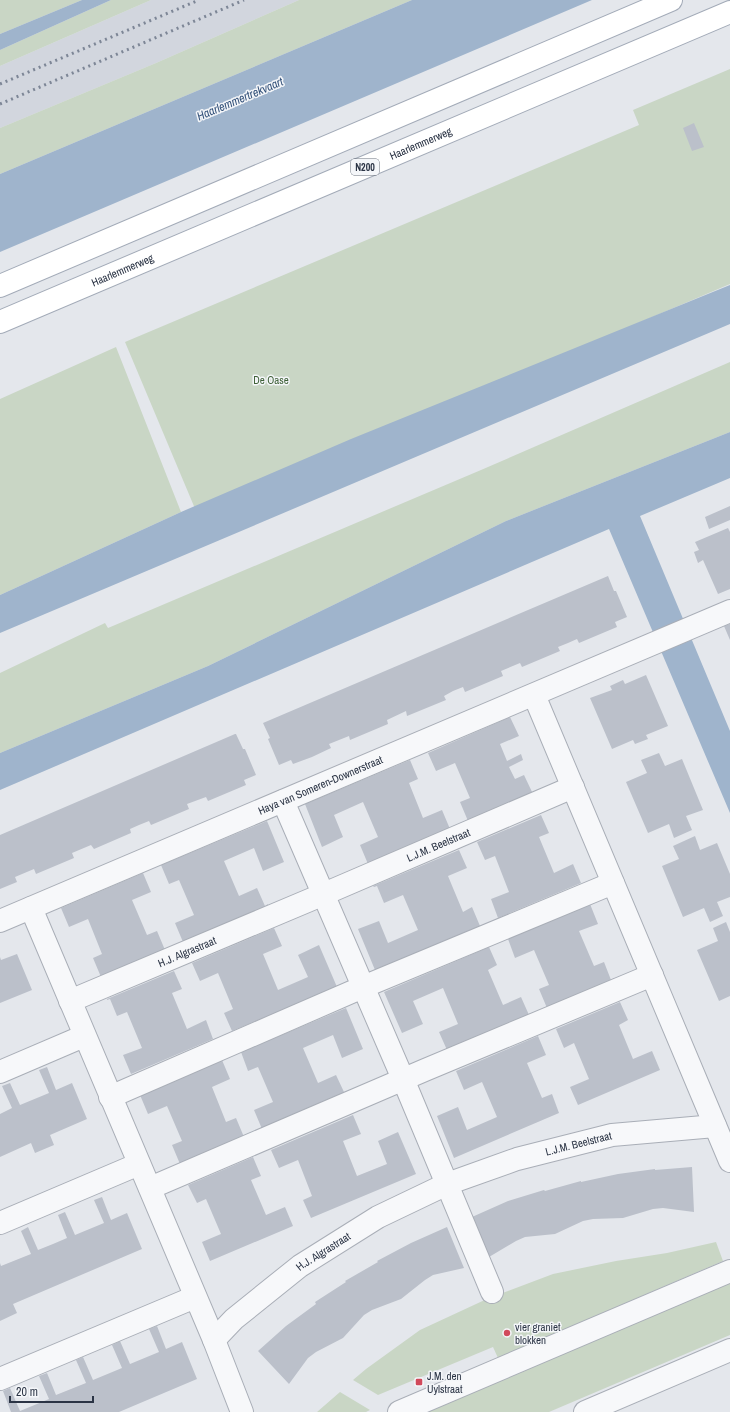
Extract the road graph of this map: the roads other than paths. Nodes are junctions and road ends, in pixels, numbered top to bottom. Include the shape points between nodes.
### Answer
1 (671, 0) edge
2 (730, 12) edge
3 (0, 286) edge
4 (0, 322) edge
5 (730, 611) edge
6 (534, 695) junction
7 (572, 787) junction
8 (283, 801) junction
9 (613, 883) junction
10 (324, 894) junction
11 (303, 902) joint
12 (31, 908) junction
13 (0, 921) edge
14 (652, 975) junction
15 (354, 991) junction
16 (70, 1001) junction
17 (84, 1036) junction
18 (0, 1072) edge
19 (403, 1079) junction
20 (110, 1097) junction
21 (715, 1126) junction
22 (730, 1161) edge
23 (139, 1164) junction
24 (447, 1184) junction
25 (150, 1188) junction
26 (0, 1223) edge
27 (730, 1271) edge
28 (492, 1292) dead end
29 (195, 1297) junction
30 (214, 1340) junction
31 (730, 1350) edge
32 (0, 1379) edge
33 (242, 1412) edge
34 (400, 1412) edge
35 (585, 1412) edge

1 - 3 main road
2 - 4 main road, Haarlemmerweg / N200
5 - 6 street, Haya van Someren-Downerstraat
6 - 7 street
6 - 8 street, Haya van Someren-Downerstraat
7 - 9 street
7 - 10 street, L.J.M. Beelstraat
8 - 10 street
8 - 12 street, Haya van Someren-Downerstraat
9 - 14 street
9 - 15 street
10 - 11 street, L.J.M. Beelstraat
10 - 15 street
11 - 16 street, H.J. Algrastraat
12 - 13 street, Haya van Someren-Downerstraat
12 - 16 street
14 - 19 street
14 - 21 street
15 - 19 street
15 - 20 street
16 - 17 street
17 - 18 street
17 - 20 street
19 - 24 street
19 - 25 street
20 - 23 street
21 - 22 street
21 - 24 street, L.J.M. Beelstraat via 612,1136 517,1159
23 - 25 street
23 - 26 street
24 - 28 street
24 - 30 street, H.J. Algrastraat via 378,1217 300,1266 234,1319
25 - 29 street
27 - 34 street
29 - 30 street
29 - 32 street
30 - 33 street
31 - 35 street

